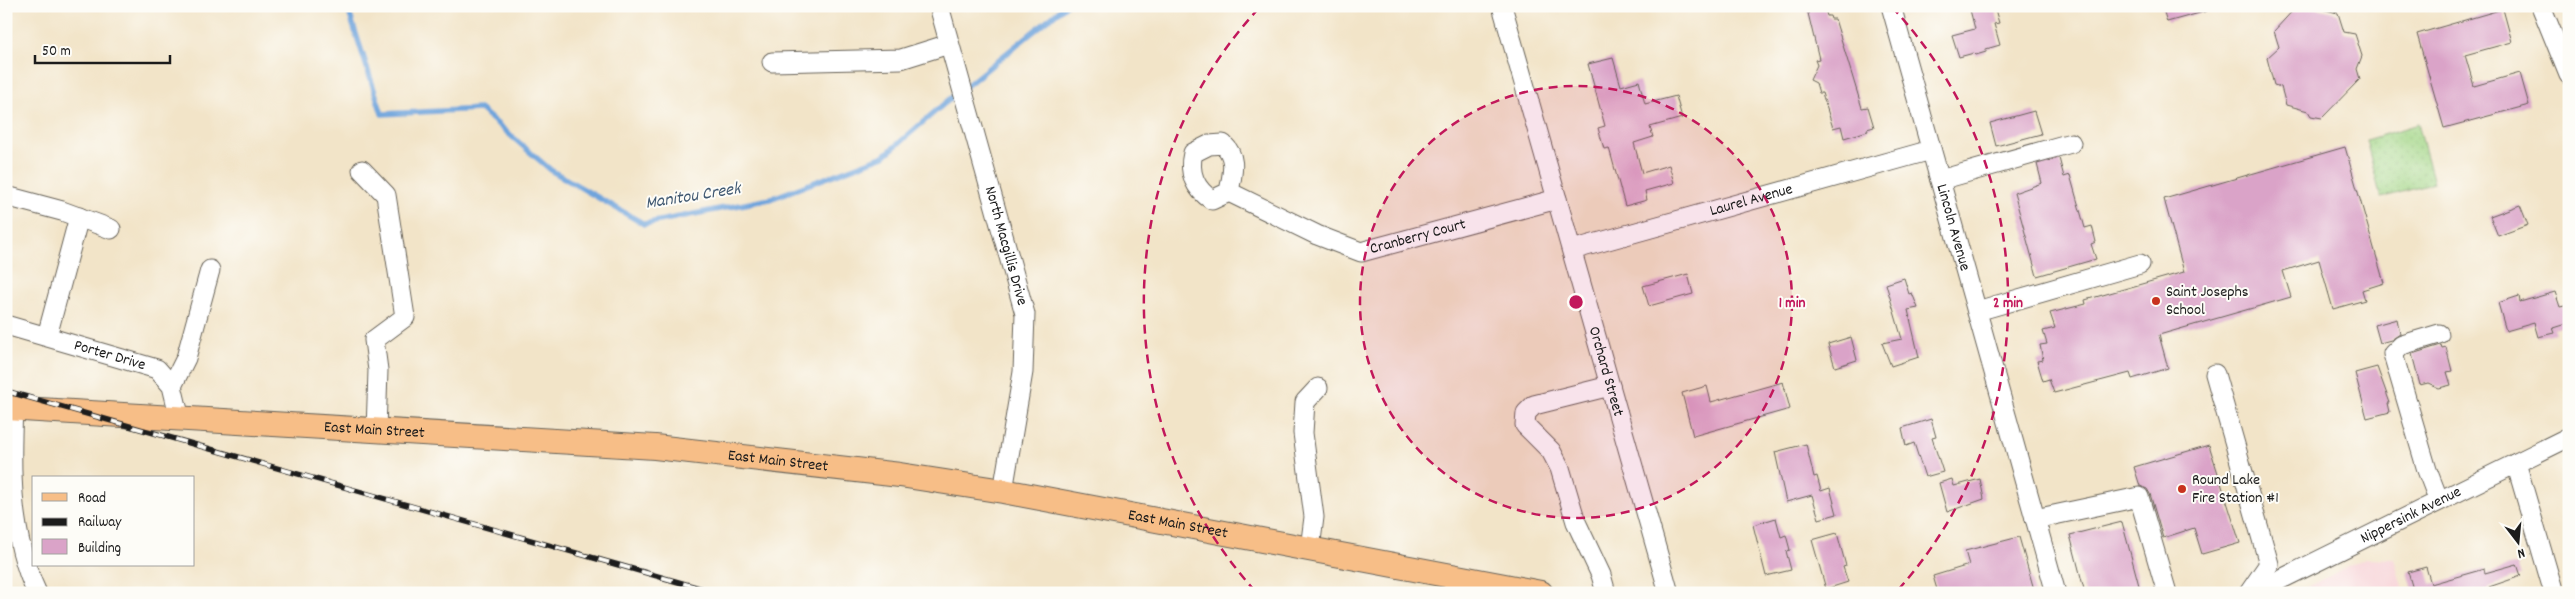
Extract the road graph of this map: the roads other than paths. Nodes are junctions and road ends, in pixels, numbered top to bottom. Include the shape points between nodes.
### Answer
1 (939, 6) edge
2 (1502, 6) edge
3 (1891, 6) edge
4 (2541, 6) edge
5 (949, 44) junction
6 (772, 62) dead end
7 (2569, 75) edge
8 (2071, 143) dead end
9 (1931, 150) junction
10 (362, 170) dead end
11 (1940, 180) junction
12 (1229, 192) dead end
13 (6, 196) edge
14 (1557, 199) junction
15 (71, 214) junction
16 (111, 229) dead end
17 (1572, 250) junction
18 (2140, 264) dead end
19 (210, 270) dead end
20 (1977, 311) junction
21 (6, 325) edge
22 (2439, 334) dead end
23 (47, 336) junction
24 (2215, 374) dead end
25 (172, 386) junction
26 (1610, 386) junction
27 (1318, 388) dead end
28 (10, 408) edge
29 (180, 419) junction
30 (376, 431) junction
31 (2569, 437) edge
32 (2516, 463) junction
33 (1003, 491) junction
34 (2439, 501) junction
35 (2035, 519) junction
36 (1310, 549) junction
37 (37, 593) edge
38 (1541, 593) edge
39 (1606, 593) edge
40 (1669, 593) edge
41 (2056, 593) edge
42 (2166, 593) edge
43 (2251, 593) edge
44 (2554, 593) edge

1 - 5 street, North Macgillis Drive
2 - 14 street, Orchard Street
3 - 9 street, Lincoln Avenue
4 - 7 street
5 - 6 street via 901,59
5 - 33 street, North Macgillis Drive via 1025,314 1023,372
8 - 11 street
9 - 11 street, Lincoln Avenue
9 - 17 street, Laurel Avenue
10 - 30 street via 386,195 405,317 374,340 378,370
11 - 20 street, Lincoln Avenue
12 - 14 street, Cranberry Court via 1317,235 1361,252
13 - 15 street
14 - 17 street, Orchard Street
15 - 16 street
15 - 23 street
17 - 26 street, Orchard Street
18 - 20 street
19 - 25 street via 186,358
20 - 35 street, Lincoln Avenue
21 - 23 street, Porter Drive
22 - 34 street via 2402,345 2393,354
23 - 25 street, Porter Drive via 157,369
24 - 43 street via 2269,564
25 - 29 street
26 - 39 street via 1534,405 1526,413 1525,426 1551,451 1560,468 1576,522
26 - 40 street, Orchard Street
27 - 36 street via 1305,402 1303,433 1314,517
28 - 29 main road, East Main Street
28 - 37 street via 15,512 23,551
29 - 30 main road, East Main Street
30 - 33 main road, East Main Street via 655,447 900,475
31 - 32 street, Nippersink Avenue
32 - 34 street, Nippersink Avenue
32 - 44 street
33 - 36 main road, East Main Street
34 - 43 street, Nippersink Avenue
35 - 41 street, Lincoln Avenue
35 - 42 street via 2139,497
36 - 38 main road, East Main Street

